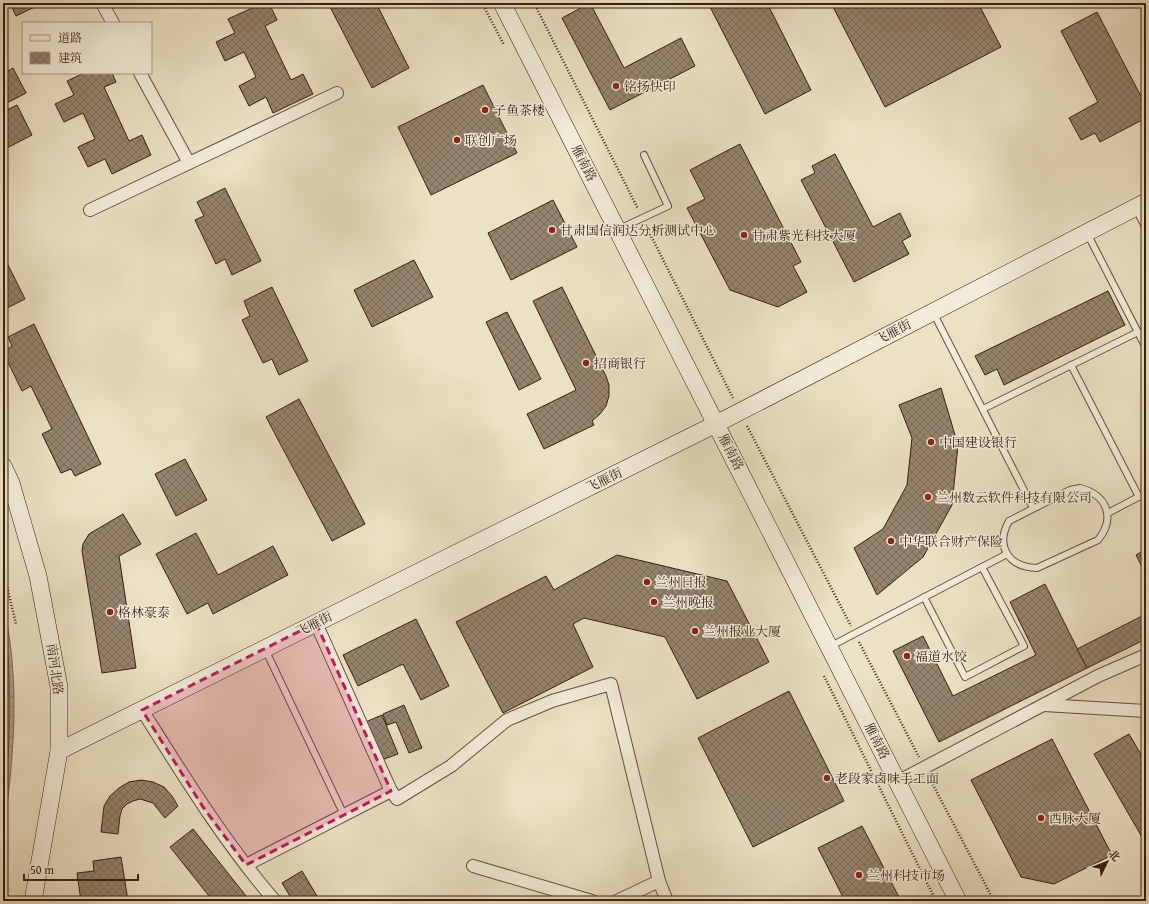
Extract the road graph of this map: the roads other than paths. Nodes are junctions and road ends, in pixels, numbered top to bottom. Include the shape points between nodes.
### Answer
1 (102, 3) edge
2 (502, 3) edge
3 (112, 22) edge
4 (141, 74) edge
5 (337, 93) dead end
6 (644, 155) dead end
7 (189, 163) junction
8 (1140, 205) edge
9 (90, 210) dead end
10 (1146, 229) edge
11 (618, 230) junction
12 (1086, 232) junction
13 (933, 311) junction
14 (1138, 332) junction
15 (1146, 348) edge
16 (1071, 365) junction
17 (983, 409) junction
18 (716, 424) junction
19 (3, 466) edge
20 (1146, 493) edge
21 (1139, 497) junction
22 (1033, 508) junction
23 (1108, 513) junction
24 (1007, 554) junction
25 (982, 567) junction
26 (924, 597) junction
27 (316, 623) junction
28 (829, 646) junction
29 (265, 648) junction
30 (1146, 654) edge
31 (1043, 705) junction
32 (142, 710) junction
33 (1146, 711) edge
34 (59, 751) junction
35 (898, 782) junction
36 (391, 791) junction
37 (344, 815) junction
38 (246, 865) junction
39 (473, 866) dead end
40 (659, 881) junction
41 (33, 901) edge
42 (275, 901) edge
43 (592, 901) edge
44 (618, 901) edge
45 (667, 901) edge
46 (958, 901) edge

1 - 3 street
2 - 11 main road, 雁南路
4 - 7 street
5 - 7 street
6 - 11 lane via 668,206
7 - 9 street
8 - 10 lane
8 - 12 main road, 飞雁街
11 - 18 main road, 雁南路
12 - 13 main road, 飞雁街
12 - 14 lane
13 - 17 lane
13 - 18 main road, 飞雁街
14 - 15 lane
14 - 16 lane
16 - 17 lane
16 - 21 lane
17 - 22 lane
18 - 27 main road, 飞雁街
18 - 28 main road, 雁南路
19 - 34 main road, 南河北路 via 11,483 38,576 60,687
20 - 21 lane
21 - 23 lane
22 - 23 lane via 1070,490 1080,488 1098,496
22 - 24 lane via 1009,521 1004,529 1003,539
23 - 24 lane via 1106,528 1098,540 1036,568 1026,568 1017,564
24 - 25 lane
25 - 26 lane
25 - 26 lane via 1024,646 965,677
26 - 28 lane
27 - 29 main road, 飞雁街
27 - 36 street
28 - 35 main road, 雁南路
29 - 32 main road, 飞雁街
29 - 37 lane
30 - 31 street
31 - 33 street
31 - 35 street
32 - 34 main road, 飞雁街
32 - 38 street via 203,806
34 - 41 main road, 南河北路
35 - 46 main road, 雁南路
36 - 37 street
36 - 40 street via 397,799 451,766 507,720 552,701 611,684
37 - 38 street
38 - 42 street
39 - 43 street
40 - 44 street
40 - 45 street

